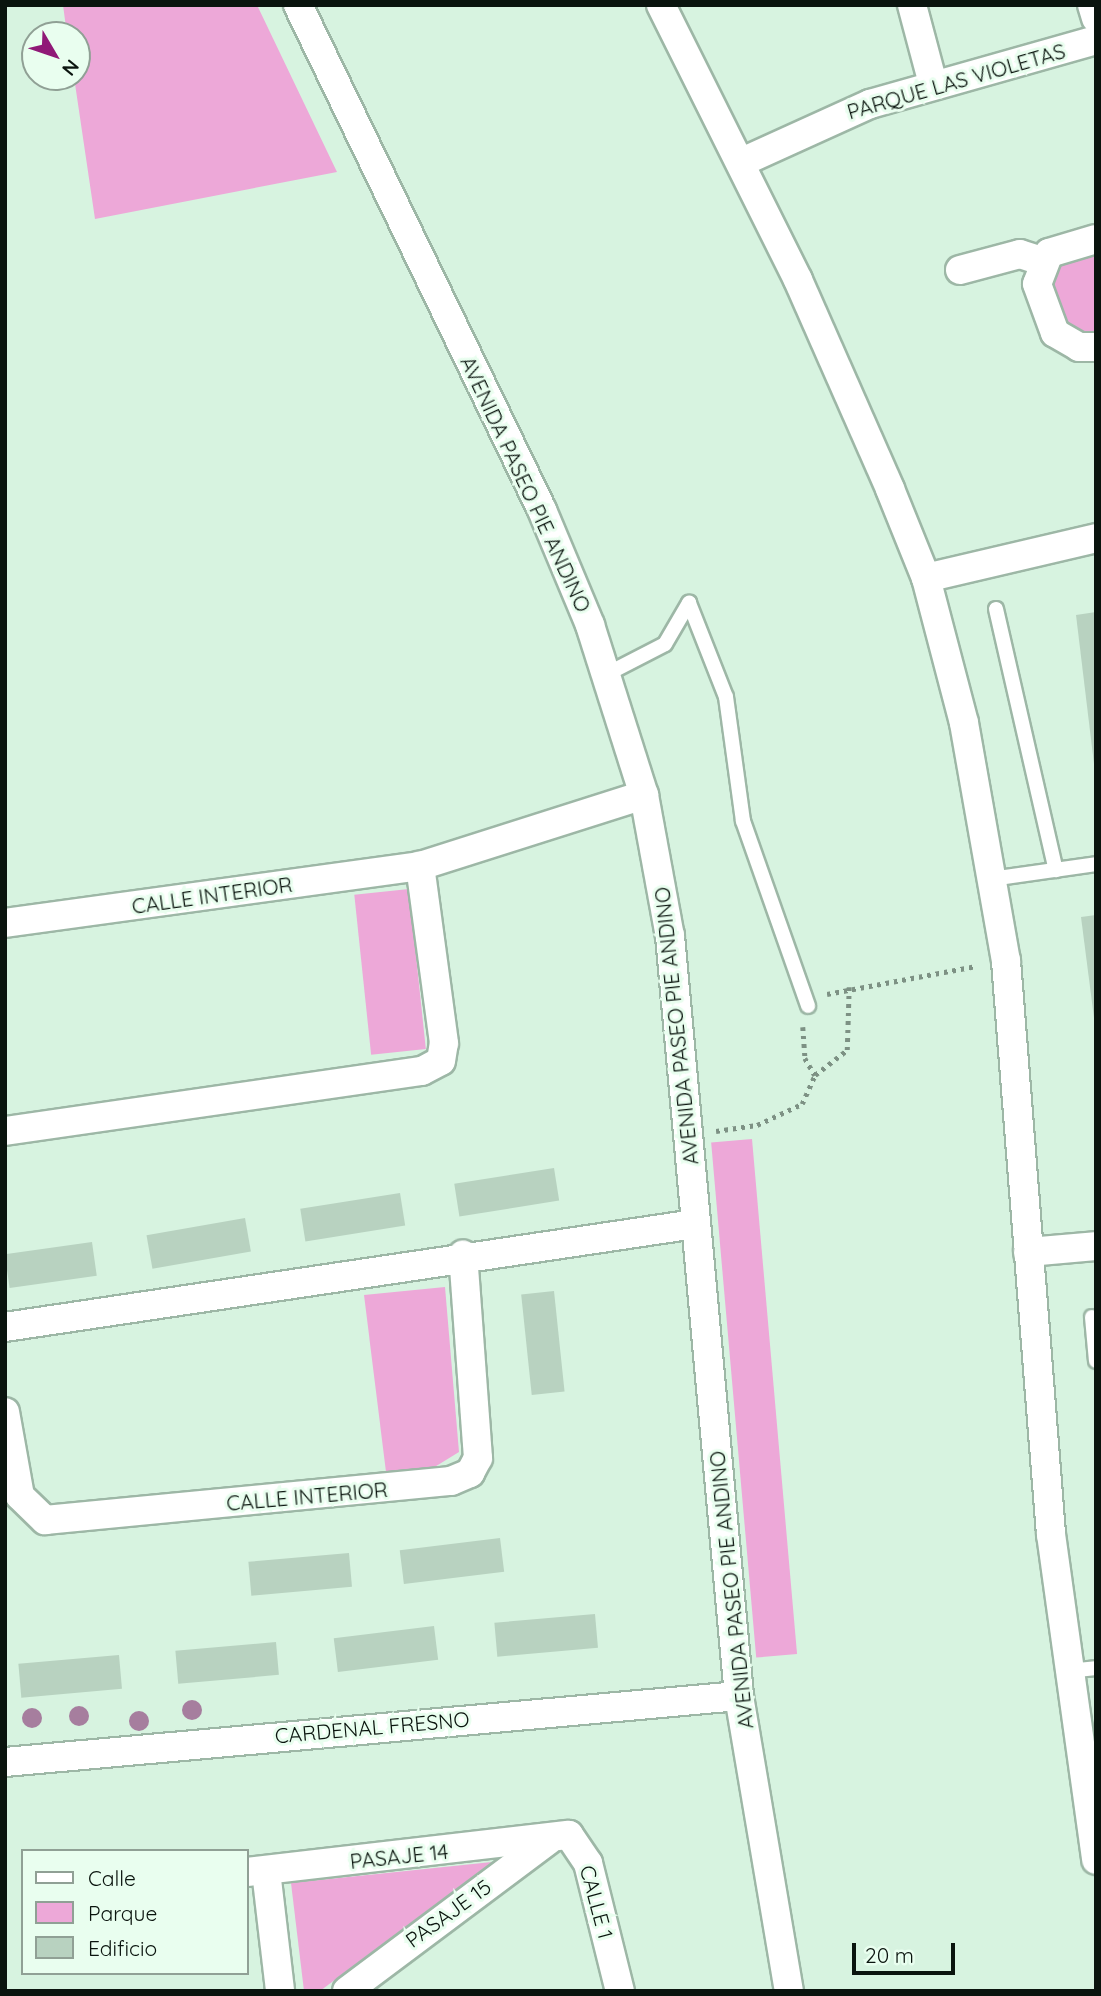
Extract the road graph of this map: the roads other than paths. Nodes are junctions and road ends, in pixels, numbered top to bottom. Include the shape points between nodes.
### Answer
1 (298, 5) edge
2 (661, 5) edge
3 (912, 5) edge
4 (1092, 5) edge
5 (1096, 18) edge
6 (1096, 40) edge
7 (933, 84) junction
8 (741, 162) junction
9 (1096, 239) edge
10 (1042, 261) junction
11 (960, 270) dead end
12 (1096, 347) edge
13 (1096, 538) edge
14 (926, 578) junction
15 (996, 609) dead end
16 (607, 674) junction
17 (645, 795) junction
18 (1096, 864) edge
19 (420, 866) junction
20 (1056, 870) junction
21 (991, 879) junction
22 (5, 923) edge
23 (808, 1006) dead end
24 (5, 1131) edge
25 (695, 1224) junction
26 (1096, 1245) edge
27 (1028, 1252) junction
28 (463, 1255) junction
29 (1093, 1317) dead end
30 (5, 1327) edge
31 (1096, 1361) edge
32 (5, 1412) edge
33 (1096, 1668) edge
34 (1066, 1671) junction
35 (739, 1696) junction
36 (1085, 1729) edge
37 (5, 1762) edge
38 (551, 1839) junction
39 (1096, 1860) edge
40 (257, 1872) edge
41 (281, 1991) edge
42 (347, 1991) edge
43 (620, 1991) edge
44 (789, 1991) edge

1 - 16 street, AVENIDA PASEO PIE ANDINO via 542,510
2 - 8 street
3 - 7 street
4 - 5 street
6 - 7 street, PARQUE LAS VIOLETAS
7 - 8 street, PARQUE LAS VIOLETAS via 839,115
8 - 14 street
9 - 10 street via 1055,248
10 - 11 street via 1020,254
10 - 12 street via 1037,284 1048,323 1069,343
13 - 14 street
14 - 21 street via 964,723
15 - 20 lane
16 - 17 street, AVENIDA PASEO PIE ANDINO
16 - 23 lane via 665,644 689,603 726,697 743,821
17 - 19 street, CALLE INTERIOR
17 - 25 street, AVENIDA PASEO PIE ANDINO via 670,936
18 - 20 lane
19 - 22 street, CALLE INTERIOR
19 - 24 street via 444,1043 441,1061 422,1071
20 - 21 lane
21 - 27 street via 1006,961
25 - 28 street
25 - 35 street, AVENIDA PASEO PIE ANDINO
26 - 27 street
27 - 34 street
28 - 30 street
28 - 32 street, CALLE INTERIOR via 478,1458 470,1473 451,1481 45,1520 20,1496
29 - 31 lane
33 - 34 lane
34 - 36 street
35 - 37 street, CARDENAL FRESNO
35 - 44 street, AVENIDA PASEO PIE ANDINO
36 - 39 street
38 - 40 street, PASAJE 14
38 - 42 street, PASAJE 15
38 - 43 street, CALLE 1 via 569,1835 589,1863
40 - 41 street

